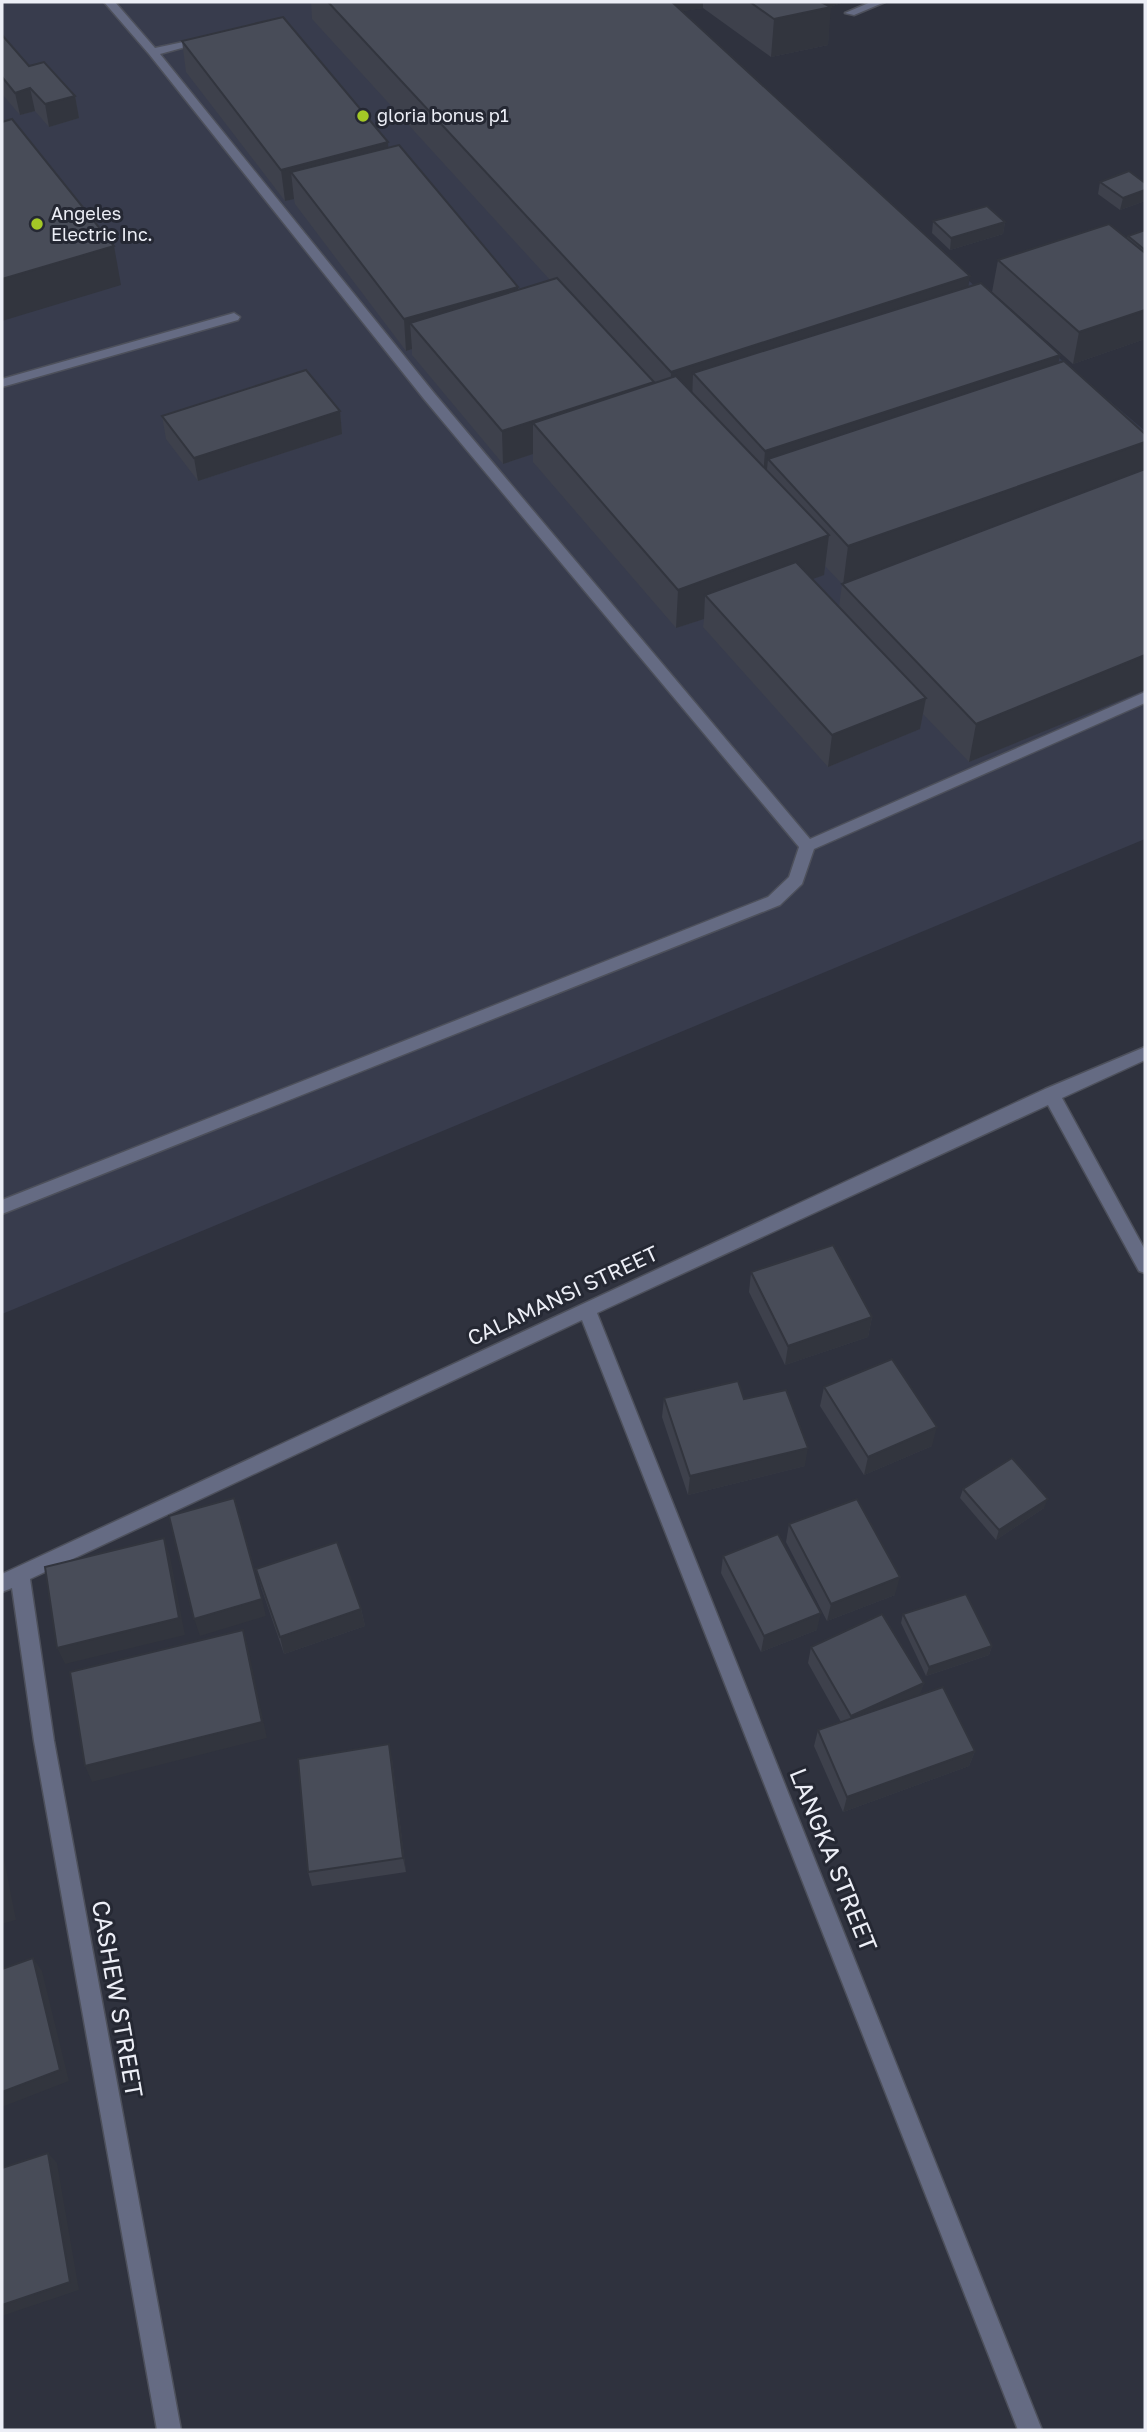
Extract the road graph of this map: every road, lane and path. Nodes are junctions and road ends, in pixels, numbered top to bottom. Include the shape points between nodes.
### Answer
1 (109, 2) edge
2 (880, 2) edge
3 (850, 13) dead end
4 (214, 36) edge
5 (153, 52) junction
6 (233, 317) dead end
7 (2, 383) edge
8 (1145, 697) edge
9 (807, 845) junction
10 (1145, 1053) edge
11 (1051, 1094) junction
12 (2, 1207) edge
13 (1145, 1266) edge
14 (587, 1309) junction
15 (11, 1580) edge
16 (169, 2430) edge
17 (1030, 2430) edge

1 - 5 street
2 - 3 street
4 - 5 street
5 - 9 street via 429,397
6 - 7 street
8 - 9 street
9 - 12 street via 796,880 774,901
10 - 11 street, CALAMANSI STREET
11 - 13 street
11 - 14 street, CALAMANSI STREET
14 - 15 street, CALAMANSI STREET
14 - 17 street, LANGKA STREET
15 - 16 street, CASHEW STREET

